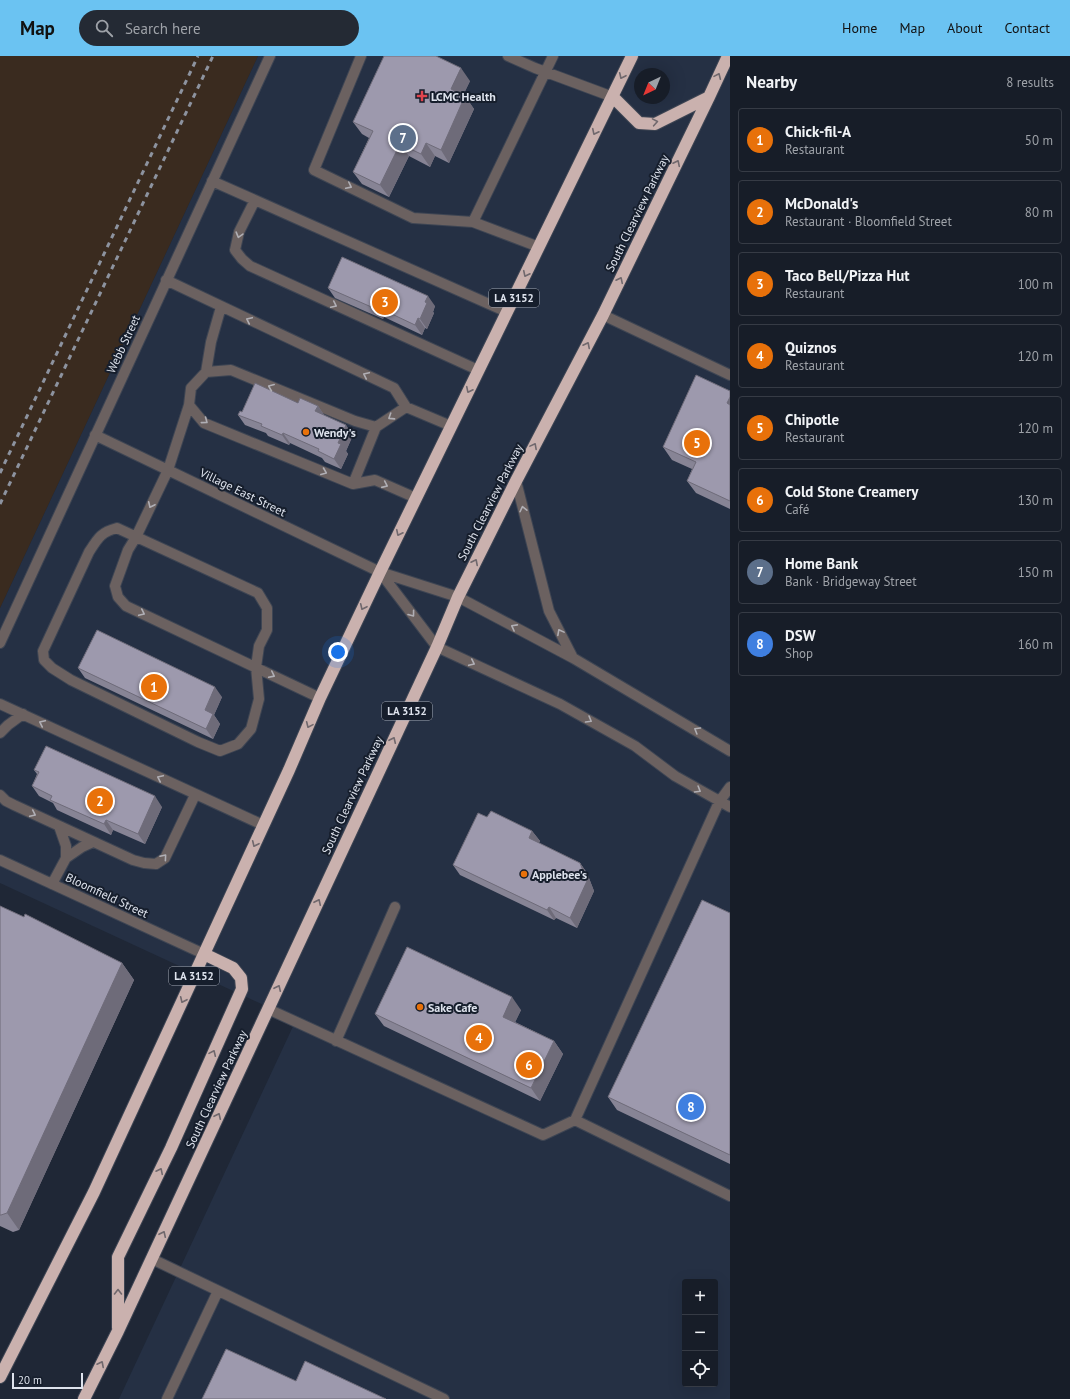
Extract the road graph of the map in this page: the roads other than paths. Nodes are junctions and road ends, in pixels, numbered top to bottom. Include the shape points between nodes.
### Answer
1 (270, 56) edge
2 (361, 56) edge
3 (508, 56) edge
4 (553, 56) edge
5 (632, 56) edge
6 (728, 56) edge
7 (546, 72) junction
8 (613, 97) junction
9 (709, 97) junction
10 (212, 181) junction
11 (255, 200) junction
12 (473, 222) junction
13 (539, 247) junction
14 (166, 280) junction
15 (221, 307) junction
16 (507, 312) junction
17 (603, 315) junction
18 (478, 370) junction
19 (206, 372) junction
20 (730, 374) edge
21 (190, 405) junction
22 (406, 407) junction
23 (451, 426) junction
24 (376, 427) junction
25 (95, 435) junction
26 (168, 470) junction
27 (516, 481) junction
28 (353, 484) junction
29 (416, 498) junction
30 (136, 537) junction
31 (380, 572) junction
32 (458, 597) junction
33 (0, 643) edge
34 (437, 647) junction
35 (573, 658) junction
36 (256, 667) junction
37 (320, 698) junction
38 (0, 704) edge
39 (23, 714) junction
40 (0, 733) edge
41 (730, 751) edge
42 (730, 787) edge
43 (0, 795) edge
44 (195, 795) junction
45 (719, 802) junction
46 (730, 807) edge
47 (263, 825) junction
48 (59, 826) junction
49 (93, 842) junction
50 (66, 858) junction
51 (0, 860) edge
52 (52, 884) junction
53 (395, 907) dead end
54 (204, 954) junction
55 (268, 1009) junction
56 (336, 1041) junction
57 (575, 1120) junction
58 (730, 1196) edge
59 (152, 1259) junction
60 (218, 1290) junction
61 (118, 1331) junction
62 (0, 1377) edge
63 (84, 1399) edge
64 (167, 1399) edge
65 (444, 1399) edge

1 - 10 street, Webb Street
2 -> 12 street via 314,170 413,218
3 - 7 street
4 - 7 street
5 -> 8 highway, LA 3152
9 -> 6 highway, South Clearview Parkway / LA 3152
7 - 8 street
7 - 12 street
8 -> 9 highway via 639,122 655,124
8 -> 13 highway, LA 3152
17 -> 9 highway, South Clearview Parkway / LA 3152
10 - 11 street
10 - 14 street, Webb Street
11 - 16 street
11 -> 18 street via 239,232 235,250 250,266
12 - 13 street
13 -> 16 highway, LA 3152
14 - 15 street
14 - 25 street, Webb Street
15 - 19 street
22 -> 15 street via 394,388
16 - 18 highway, LA 3152
17 - 20 street
27 -> 17 highway, South Clearview Parkway / LA 3152
18 -> 23 highway, LA 3152
19 - 21 street via 191,388
24 -> 19 street via 354,421 231,370
21 - 26 street
21 -> 28 street via 204,423
22 - 23 street
22 -> 24 street
23 - 29 highway, LA 3152
24 - 28 street
25 - 26 street, Village East Street
25 - 33 street, Webb Street
26 -> 30 street
26 - 31 street, Village East Street
32 -> 27 highway, South Clearview Parkway / LA 3152
35 -> 27 street via 549,611
28 -> 29 street via 375,480
29 -> 31 highway, LA 3152
30 - 36 street via 258,593 267,608 267,630 259,646
30 -> 36 street via 128,550 115,586 118,597 126,606
30 - 36 street via 117,528 107,530 97,539 43,651 44,660 71,680 220,751 238,744 251,729 259,699
31 - 32 street, Village East Street
31 -> 34 street
31 -> 37 highway, LA 3152
32 - 34 highway, South Clearview Parkway / LA 3152
35 -> 32 street, Village East Street
34 -> 45 street via 560,704 635,746 675,776
55 -> 34 highway, South Clearview Parkway / LA 3152
41 -> 35 street, Village East Street
36 -> 37 street
37 -> 47 highway, LA 3152
38 - 39 street
39 - 40 street
44 -> 39 street
42 - 45 street
43 -> 48 street via 6,801
44 - 47 street
49 -> 44 street via 144,864 156,864 165,858
45 - 46 street
45 - 57 street
47 -> 54 highway, LA 3152
48 - 49 street
48 - 50 street via 66,846
49 - 50 street
50 - 52 street
51 - 52 street, Bloomfield Street
52 - 54 street, Bloomfield Street
53 - 56 street
61 -> 54 highway via 118,1257 171,1148 242,989 241,978 233,968
54 -> 62 highway, LA 3152 via 94,1192
55 - 56 street
59 -> 55 highway, South Clearview Parkway / LA 3152
56 - 57 street via 543,1135
57 - 58 street
59 - 60 street
59 - 61 highway, South Clearview Parkway / LA 3152
60 - 64 street
60 - 65 street
63 -> 61 highway, South Clearview Parkway / LA 3152

